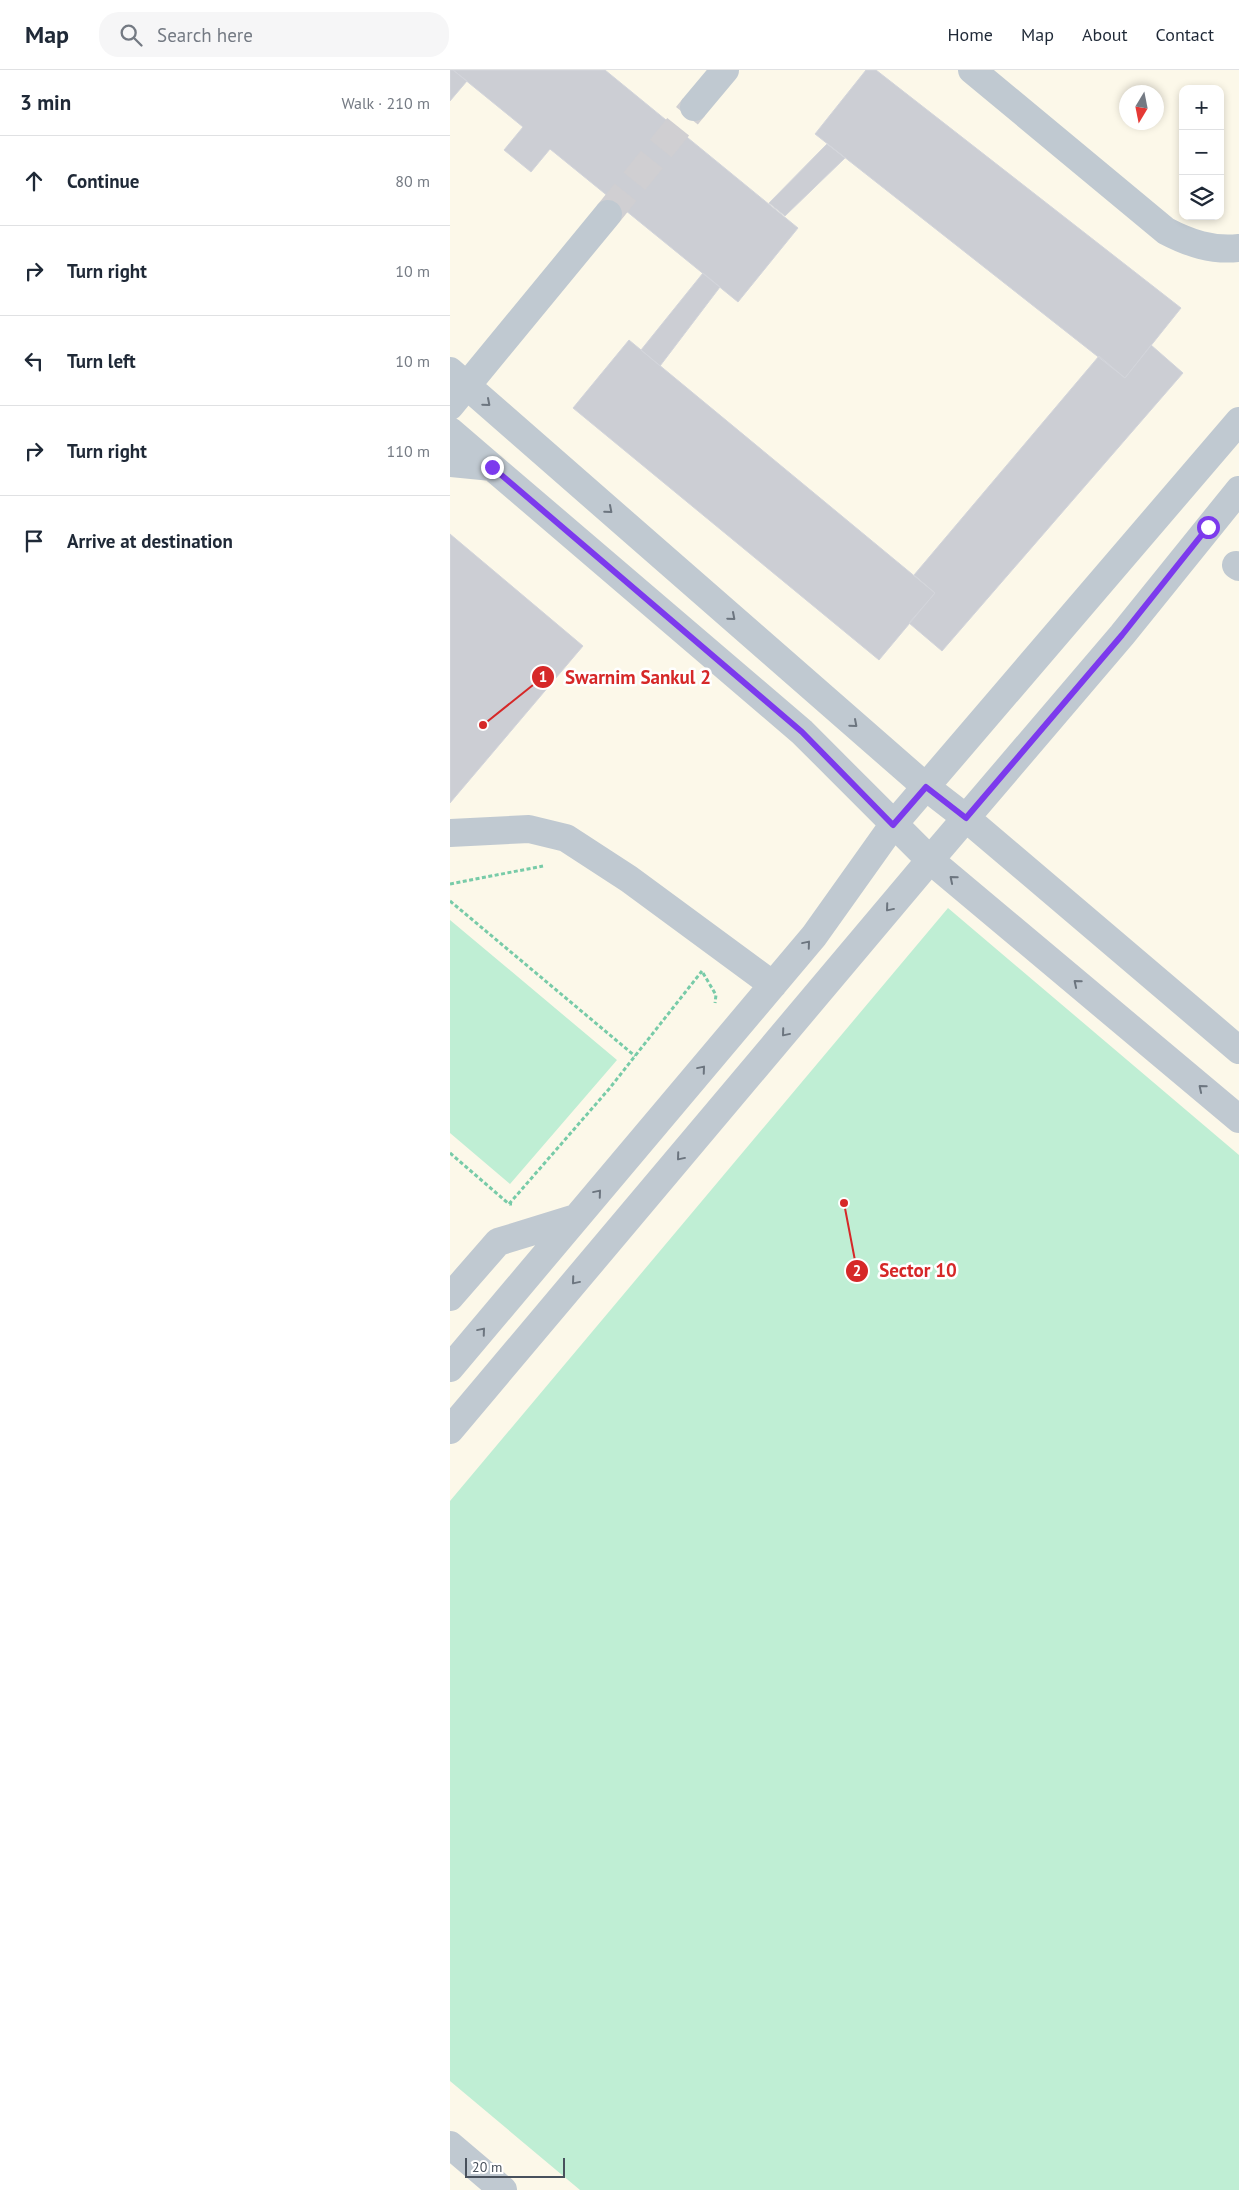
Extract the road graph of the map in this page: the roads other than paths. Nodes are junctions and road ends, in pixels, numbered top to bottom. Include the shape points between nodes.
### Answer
1 (725, 70) edge
2 (972, 70) edge
3 (694, 107) tunnel mouth
4 (608, 214) tunnel mouth
5 (1239, 248) edge
6 (456, 388) edge
7 (1239, 421) edge
8 (450, 431) edge
9 (450, 463) edge
10 (492, 467) junction
11 (1239, 490) edge
12 (926, 787) junction
13 (966, 818) junction
14 (893, 825) junction
15 (450, 833) edge
16 (930, 860) junction
17 (773, 985) junction
18 (1239, 1050) edge
19 (1239, 1119) edge
20 (576, 1218) junction
21 (450, 1297) edge
22 (450, 1368) edge
23 (450, 1430) edge
24 (450, 2145) edge
25 (503, 2190) edge

1 - 3 lane
2 - 5 lane via 1166,231 1188,242 1209,247
4 - 6 lane
6 -> 12 lane
7 - 12 lane
8 - 10 lane
9 - 10 lane
10 - 14 lane via 802,732
11 - 13 lane via 1122,635
12 - 13 lane
12 - 14 lane
13 - 16 lane
13 - 18 lane
14 - 16 lane
17 -> 14 lane via 814,936
15 - 17 lane via 529,829 566,838 629,879
19 -> 16 lane
16 -> 23 lane
20 -> 17 lane
20 - 21 lane via 498,1242
22 -> 20 lane
24 - 25 lane

